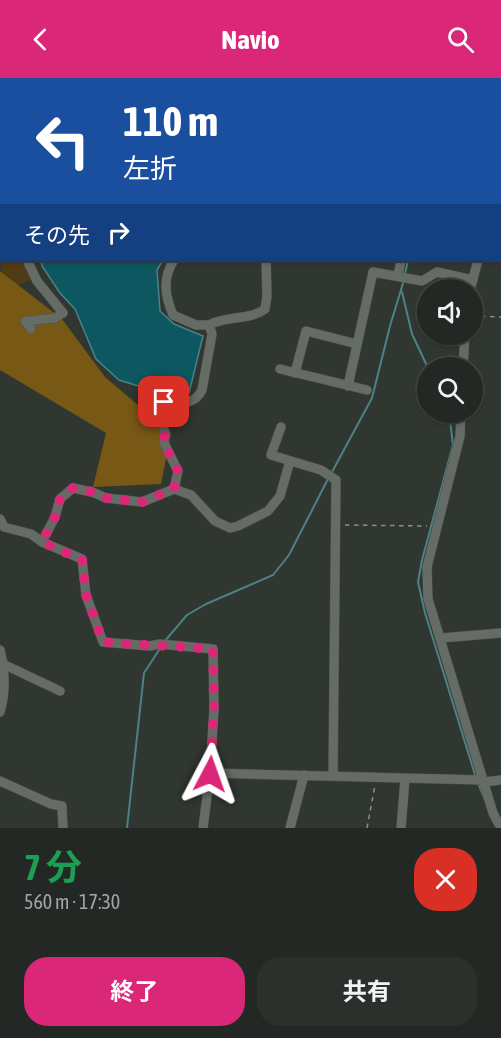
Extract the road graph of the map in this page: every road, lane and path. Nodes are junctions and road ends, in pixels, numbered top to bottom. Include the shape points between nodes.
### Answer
1 (27, 261) edge
2 (174, 261) edge
3 (266, 261) edge
4 (401, 261) edge
5 (478, 261) edge
6 (398, 276) junction
7 (425, 279) edge
8 (455, 279) edge
9 (473, 279) edge
10 (417, 280) edge
11 (483, 316) edge
12 (501, 316) edge
13 (209, 325) junction
14 (31, 329) dead end
15 (357, 344) junction
16 (280, 369) dead end
17 (296, 373) junction
18 (348, 386) junction
19 (367, 390) dead end
20 (460, 423) edge
21 (281, 427) dead end
22 (290, 461) junction
23 (174, 489) junction
24 (0, 519) edge
25 (336, 525) junction
26 (423, 525) dead end
27 (42, 542) junction
28 (501, 633) edge
29 (441, 638) junction
30 (0, 650) edge
31 (3, 664) junction
32 (60, 691) dead end
33 (0, 712) edge
34 (210, 774) junction
35 (304, 776) junction
36 (333, 776) junction
37 (376, 778) junction
38 (405, 779) junction
39 (501, 780) edge
40 (483, 781) junction
41 (0, 782) edge
42 (63, 828) edge
43 (203, 828) edge
44 (290, 828) edge
45 (367, 828) edge
46 (401, 828) edge
47 (501, 828) edge

1 - 14 street via 37,281 63,313 55,318 25,321
2 - 13 street via 165,278 166,300 173,315 196,325
3 - 13 street via 265,309
4 - 6 street
5 - 9 street
6 - 10 street
6 - 15 street via 373,272
7 - 8 street via 437,272
11 - 12 path
13 - 23 street via 212,334 198,398 189,403 164,402 160,419 164,443 178,471
15 - 17 street via 306,331
15 - 18 street
16 - 17 street
17 - 18 street
18 - 19 street
20 - 29 street via 427,567 428,599
21 - 22 street via 271,455
22 - 23 street via 280,496 268,511 230,528 214,521 191,495
22 - 25 street via 321,470 336,480
23 - 27 street via 142,502 106,498 73,488 60,499
24 - 27 street via 4,526 31,534
25 - 26 path
25 - 36 street
27 - 34 street via 82,560 86,595 103,642 213,649
28 - 29 street
29 - 40 street
30 - 31 street
31 - 32 street
31 - 33 street
34 - 35 street
34 - 43 street
35 - 36 street
35 - 44 street
36 - 37 street
37 - 38 street
37 - 45 path
38 - 40 street
38 - 46 street
39 - 40 street
40 - 47 street
41 - 42 street via 62,806

